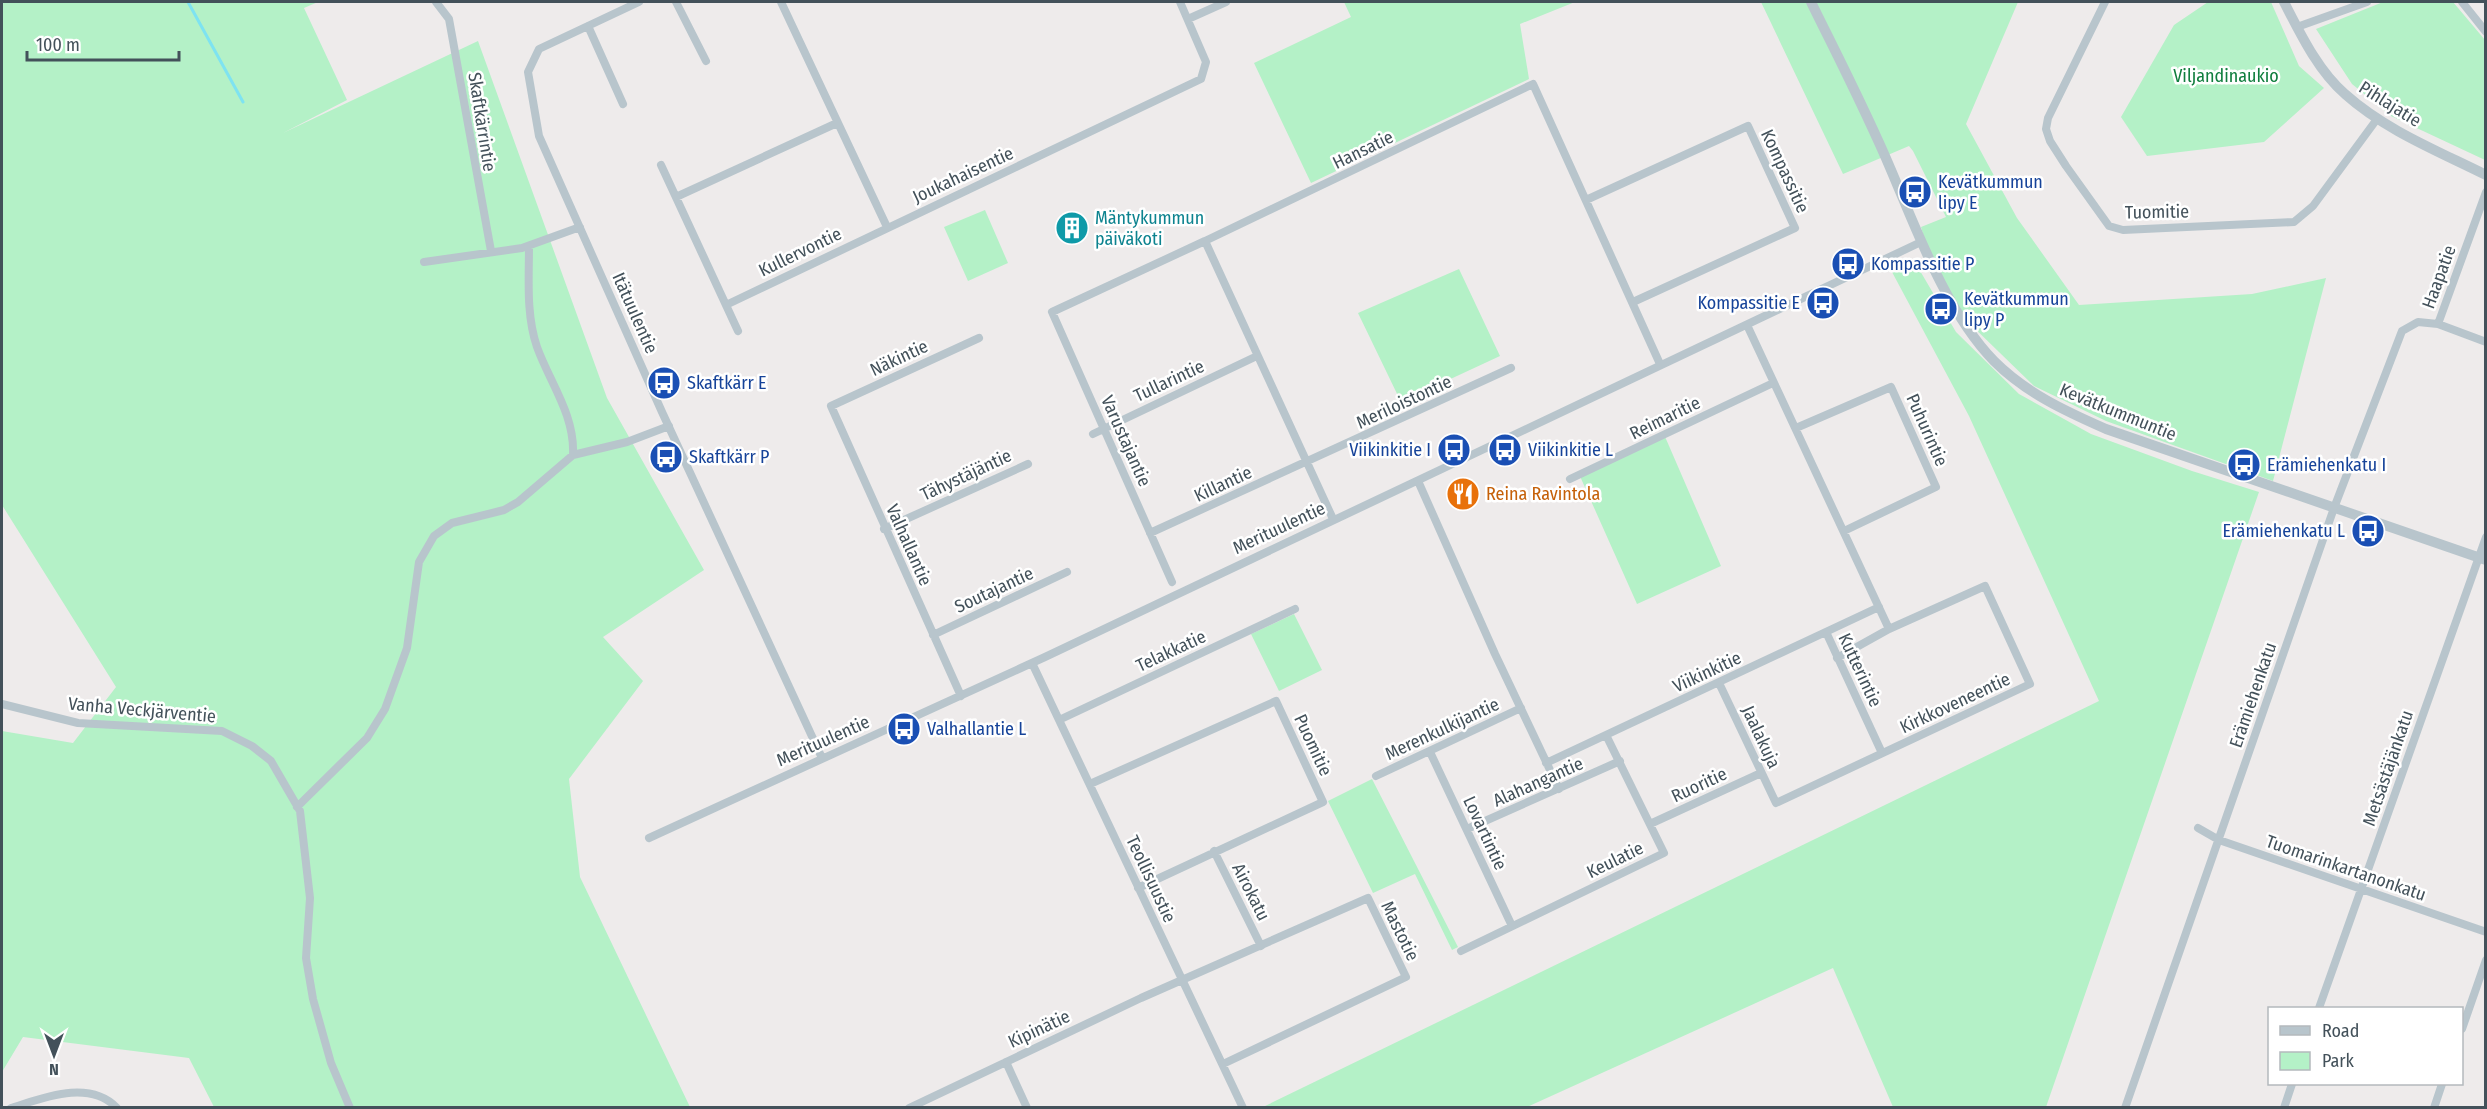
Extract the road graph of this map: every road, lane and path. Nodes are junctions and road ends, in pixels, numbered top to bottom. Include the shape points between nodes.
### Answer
1 (436, 2) edge
2 (639, 2) edge
3 (675, 2) edge
4 (781, 2) edge
5 (1180, 2) edge
6 (1226, 2) edge
7 (1811, 2) edge
8 (2105, 2) edge
9 (2284, 2) edge
10 (2367, 2) edge
11 (2462, 2) edge
12 (1188, 20) junction
13 (588, 26) junction
14 (2297, 27) junction
15 (2486, 32) edge
16 (706, 61) dead end
17 (623, 104) dead end
18 (2377, 119) junction
19 (837, 123) junction
20 (661, 165) dead end
21 (2486, 175) edge
22 (2486, 192) edge
23 (676, 198) junction
24 (1586, 200) junction
25 (580, 227) junction
26 (887, 227) junction
27 (1205, 241) junction
28 (1921, 242) junction
29 (529, 246) junction
30 (491, 251) junction
31 (424, 262) dead end
32 (1633, 302) junction
33 (726, 304) junction
34 (2438, 324) junction
35 (1747, 325) junction
36 (738, 331) dead end
37 (979, 338) dead end
38 (2486, 342) edge
39 (1257, 356) junction
40 (1660, 364) junction
41 (1511, 368) dead end
42 (1773, 383) junction
43 (831, 406) joint
44 (669, 426) junction
45 (1796, 428) junction
46 (1104, 429) junction
47 (1093, 434) dead end
48 (573, 455) junction
49 (1307, 461) junction
50 (1028, 464) dead end
51 (1569, 479) dead end
52 (1418, 481) junction
53 (2334, 508) junction
54 (1333, 519) junction
55 (884, 529) junction
56 (1844, 531) junction
57 (1150, 534) junction
58 (2486, 537) edge
59 (2481, 559) edge
60 (1067, 572) dead end
61 (1172, 582) dead end
62 (1879, 607) junction
63 (1295, 609) dead end
64 (1889, 629) junction
65 (1826, 632) junction
66 (933, 635) junction
67 (1837, 658) junction
68 (1032, 663) junction
69 (1719, 683) junction
70 (961, 696) junction
71 (2, 704) edge
72 (1521, 708) junction
73 (1059, 720) junction
74 (1606, 735) junction
75 (1430, 752) junction
76 (1882, 753) junction
77 (822, 758) junction
78 (1620, 761) junction
79 (1546, 763) junction
80 (1761, 773) junction
81 (1376, 776) dead end
82 (1090, 784) junction
83 (1559, 789) junction
84 (1776, 803) joint
85 (297, 807) junction
86 (1650, 825) junction
87 (2198, 828) dead end
88 (1467, 829) junction
89 (649, 838) dead end
90 (2219, 840) junction
91 (1214, 851) junction
92 (1138, 888) junction
93 (2361, 888) junction
94 (1512, 926) junction
95 (2486, 932) edge
96 (1261, 946) junction
97 (1461, 951) dead end
98 (2486, 960) edge
99 (1182, 981) junction
100 (2319, 1007) edge
101 (2463, 1026) edge
102 (1006, 1062) junction
103 (1223, 1064) junction
104 (2291, 1085) edge
105 (2441, 1085) edge
106 (11, 1107) edge
107 (117, 1107) edge
108 (350, 1107) edge
109 (909, 1107) edge
110 (1027, 1107) edge
111 (1243, 1107) edge
112 (2125, 1107) edge
113 (2284, 1107) edge
114 (2434, 1107) edge

1 - 30 street, Skaftkärrintie via 449,19
2 - 13 street
3 - 16 street
4 - 19 street
5 - 12 street, Joukahaisentie
6 - 12 street
7 - 28 street, Kevätkummuntie via 1891,169
8 - 18 street, Tuomitie via 2046,129 2066,166 2109,226 2123,230 2294,222 2313,206
9 - 14 street, Pihlajatie
10 - 14 street
11 - 15 street
12 - 26 street, Joukahaisentie via 1206,62 1201,79
13 - 17 street
13 - 25 street, Itätuulentie via 539,49 528,72 539,136
14 - 18 street, Pihlajatie via 2328,75
18 - 21 street, Pihlajatie
19 - 23 street
19 - 26 street
20 - 23 street
22 - 34 street, Haapatie
23 - 33 street
24 - 27 street, Hansatie via 1533,84
24 - 32 street, Hansatie
24 - 32 street, Kompassitie via 1748,126 1795,228
25 - 29 street
25 - 44 street, Itätuulentie
26 - 33 street, Kullervontie
27 - 39 street
27 - 46 street, Varustajantie via 1052,312
28 - 35 street, Merituulentie
28 - 53 street, Kevätkummuntie via 1976,339 1994,361 2031,392 2106,429
29 - 30 street
29 - 48 street via 530,319 571,425
30 - 31 street
32 - 40 street, Hansatie
33 - 36 street
34 - 38 street, Haapatie
34 - 53 street, Erämiehenkatu via 2418,322 2402,331
35 - 40 street, Merituulentie
35 - 42 street
37 - 43 street, Näkintie
39 - 46 street, Tullarintie
39 - 49 street
40 - 52 street, Merituulentie
41 - 49 street, Meriloistontie
42 - 45 street
42 - 51 street, Reimaritie
43 - 55 street, Valhallantie
44 - 48 street via 627,442
44 - 77 street, Itätuulentie
45 - 56 street
45 - 56 street, Puhurintie via 1891,387 1936,487
46 - 47 street, Tullarintie
46 - 57 street, Varustajantie
48 - 85 street via 518,502 504,510 452,523 434,536 419,562 407,648 385,709 367,738
49 - 54 street
49 - 57 street, Killantie
50 - 55 street, Tähystäjäntie
52 - 54 street, Merituulentie
52 - 72 street
53 - 59 street, Kevätkummuntie
53 - 90 street, Erämiehenkatu
54 - 68 street, Merituulentie
55 - 66 street, Valhallantie
56 - 62 street
57 - 61 street, Varustajantie
58 - 59 street, Metsästäjänkatu
59 - 93 street, Metsästäjänkatu
60 - 66 street, Soutajantie
62 - 64 street
62 - 65 street, Viikinkitie
63 - 73 street, Telakkatie
64 - 67 street, Kirkkoveneentie
64 - 76 street, Kirkkoveneentie via 1985,586 2030,684
65 - 67 street, Kutterintie
65 - 69 street, Viikinkitie
66 - 70 street, Valhallantie
67 - 76 street, Kutterintie
68 - 70 street, Merituulentie
68 - 73 street, Teollisuustie
69 - 74 street, Viikinkitie
69 - 80 street, Jaalakuja
70 - 77 street, Merituulentie
71 - 85 street, Vanha Veckjärventie via 78,723 222,731 252,746 270,761
72 - 75 street, Merenkulkijantie
72 - 79 street
73 - 82 street, Teollisuustie
74 - 78 street, Keulatie
74 - 79 street, Viikinkitie
75 - 81 street, Merenkulkijantie
75 - 88 street, Lovartintie
76 - 84 street, Kirkkoveneentie
77 - 89 street, Merituulentie
78 - 83 street, Alahangantie
78 - 86 street, Keulatie
79 - 83 street
80 - 84 street, Jaalakuja
80 - 86 street, Ruoritie
82 - 91 street, Puomitie via 1276,701 1323,802
82 - 92 street, Teollisuustie
83 - 88 street, Alahangantie
85 - 108 street, Vanha Veckjärventie via 310,898 306,958 313,999 331,1063
86 - 94 street, Keulatie via 1664,853
87 - 90 street, Tuomarinkartanonkatu
88 - 94 street, Lovartintie
90 - 93 street, Tuomarinkartanonkatu
90 - 112 street, Erämiehenkatu
91 - 92 street, Puomitie
91 - 96 street, Airokatu
92 - 99 street, Teollisuustie
93 - 95 street, Tuomarinkartanonkatu
93 - 100 street, Metsästäjänkatu
94 - 97 street, Keulatie
96 - 99 street, Mastotie
96 - 103 street, Mastotie via 1368,898 1406,977
98 - 101 street
99 - 102 street, Kipinätie
99 - 103 street, Teollisuustie
102 - 109 street, Kipinätie
102 - 110 street
103 - 111 street, Teollisuustie
104 - 113 street
105 - 114 street
106 - 107 street via 58,1093 88,1093

